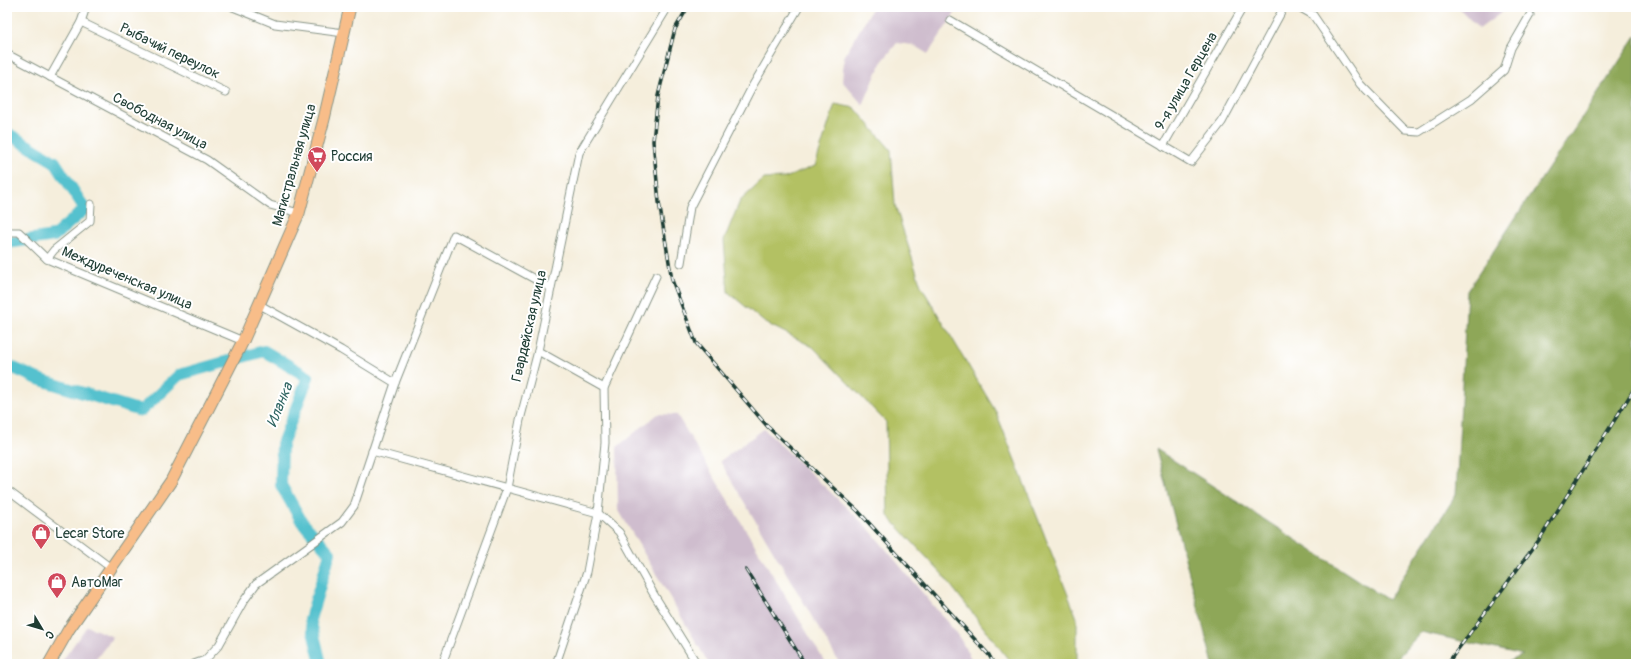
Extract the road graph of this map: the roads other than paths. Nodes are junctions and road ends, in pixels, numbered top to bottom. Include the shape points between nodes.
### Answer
1 (86, 7) edge
2 (233, 7) edge
3 (350, 7) edge
4 (668, 7) edge
5 (799, 7) edge
6 (1243, 7) edge
7 (1284, 7) edge
8 (1299, 7) edge
9 (1530, 15) dead end
10 (950, 20) dead end
11 (81, 22) junction
12 (344, 33) junction
13 (7, 54) edge
14 (50, 77) junction
15 (226, 92) dead end
16 (1163, 146) junction
17 (91, 204) dead end
18 (299, 213) junction
19 (7, 232) edge
20 (47, 259) junction
21 (680, 263) dead end
22 (656, 276) dead end
23 (551, 288) junction
24 (260, 305) junction
25 (242, 344) junction
26 (538, 352) junction
27 (395, 383) junction
28 (604, 388) junction
29 (372, 452) junction
30 (507, 488) junction
31 (7, 490) edge
32 (598, 513) junction
33 (111, 568) junction
34 (49, 664) edge
35 (194, 664) edge
36 (442, 664) edge
37 (556, 664) edge
38 (697, 664) edge

1 - 11 street
2 - 12 street via 275,24
3 - 12 main road, Магистральная улица
4 - 23 street, Гвардейская улица via 579,153
5 - 21 street via 753,85 690,207
6 - 16 street, 9-я улица Герцена
7 - 16 street via 1222,122 1191,162
8 - 9 street via 1313,15 1360,84 1406,131 1419,132 1471,99 1504,70 1512,48
10 - 16 street
11 - 14 street
11 - 15 street, Рыбачий переулок
12 - 18 main road, Магистральная улица
13 - 14 street, Свободная улица
14 - 18 street, Свободная улица via 207,160 270,205
17 - 20 street, Междуреченская улица via 90,221 54,250
18 - 24 main road, Магистральная улица
19 - 20 street via 19,232 25,236
20 - 25 street, Междуреченская улица
22 - 28 street
23 - 26 street, Гвардейская улица
23 - 27 street via 454,234
24 - 25 main road, Магистральная улица
24 - 27 street
25 - 33 main road, Магистральная улица via 171,481
26 - 28 street
26 - 30 street, Гвардейская улица via 520,420
27 - 29 street
28 - 32 street via 605,443
29 - 30 street
29 - 35 street via 354,506 342,522 256,584 219,645 205,660
30 - 32 street
30 - 36 street, Гвардейская улица
31 - 33 street
32 - 37 street via 587,572
32 - 38 street via 619,532 653,594
33 - 34 main road via 69,628

